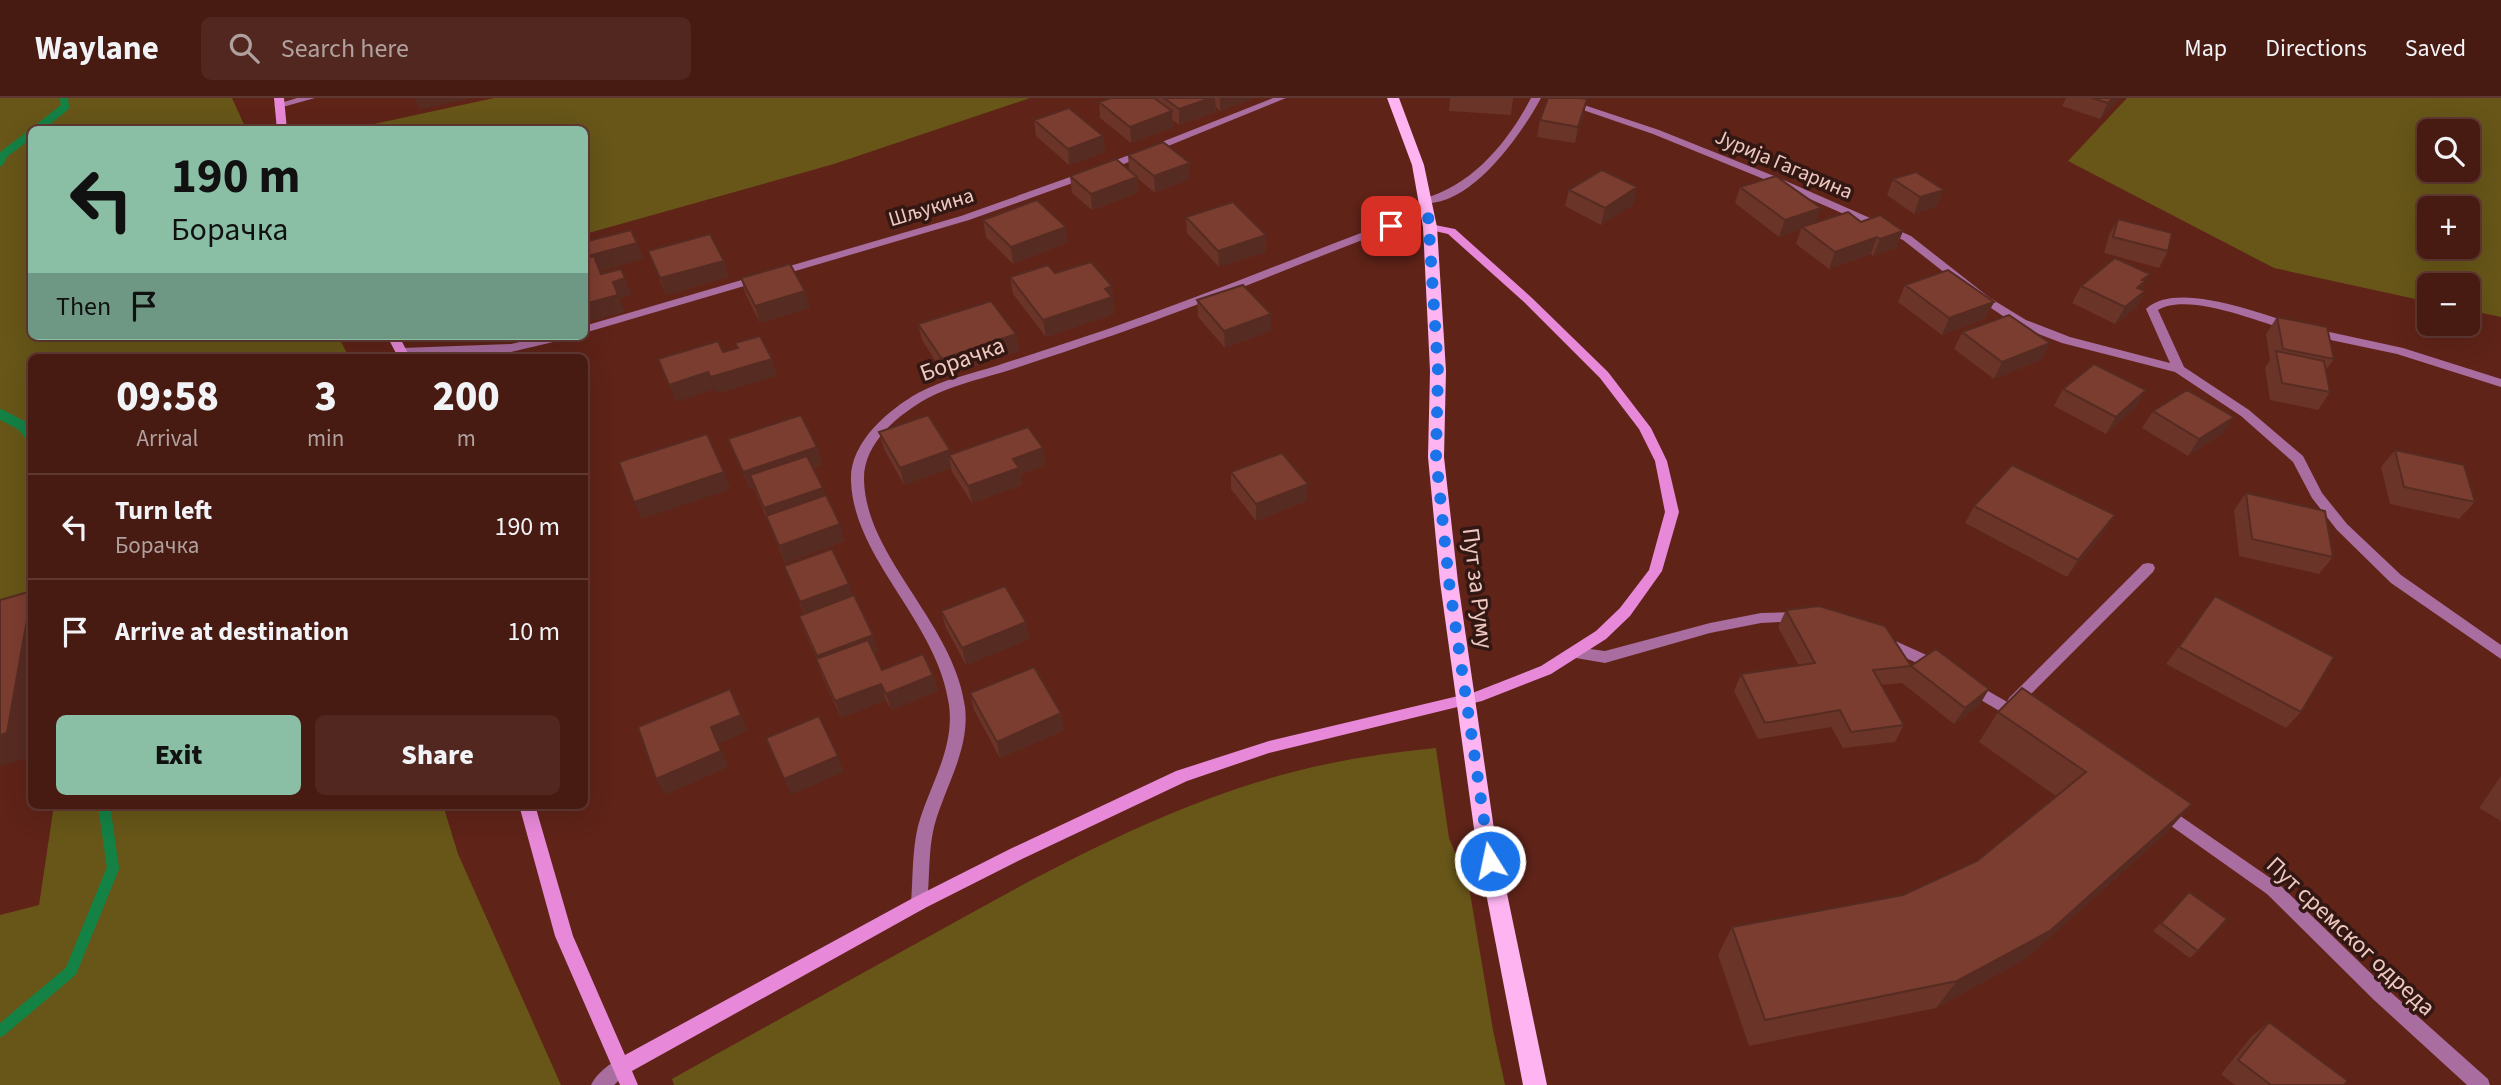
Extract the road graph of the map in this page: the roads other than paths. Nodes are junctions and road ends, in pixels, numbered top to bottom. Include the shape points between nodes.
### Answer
1 (310, 98) edge
2 (1281, 98) edge
3 (1393, 98) edge
4 (1536, 98) edge
5 (1553, 98) edge
6 (279, 101) edge
7 (282, 126) edge
8 (1428, 214) junction
9 (588, 329) edge
10 (545, 340) edge
11 (418, 354) edge
12 (2179, 369) junction
13 (2501, 383) edge
14 (2148, 568) dead end
15 (1819, 620) edge
16 (1866, 633) edge
17 (1575, 653) junction
18 (2501, 653) edge
19 (2008, 708) junction
20 (2030, 723) edge
21 (2153, 804) edge
22 (528, 809) edge
23 (919, 903) junction
24 (621, 1067) junction
25 (600, 1085) edge
26 (629, 1085) edge
27 (1535, 1085) edge
28 (2481, 1085) edge

1 - 6 street
2 - 9 street, Шљукина via 965,218
3 - 8 main road, Пут за Руму via 1418,165
4 - 8 street, Борачка via 1480,173
5 - 12 street, Јурија Гагарина via 1656,132 1907,238 2022,323 2066,340
6 - 7 main road
8 - 17 main road via 1528,300 1604,375 1644,428 1661,461 1672,512 1656,571 1625,612
8 - 23 street, Борачка via 1212,296 944,386 888,420 868,443 856,480 865,519 938,649 957,707 958,735 949,771 927,824
8 - 27 main road, Пут за Руму via 1438,371 1436,457 1454,614 1485,836
10 - 11 street via 511,348
12 - 13 street via 2152,309 2166,300 2207,304 2399,351
12 - 18 street, Јурија Гагарина via 2245,413 2298,459 2317,495 2342,527 2396,579
14 - 19 street
15 - 17 street via 1761,618 1605,657
16 - 19 street via 1929,662
17 - 23 main road via 1477,698 1269,747 1182,776
19 - 20 street
21 - 28 street, Пут сремског одреда via 2273,889
22 - 24 main road via 564,936
23 - 24 main road
24 - 25 street
24 - 26 main road

